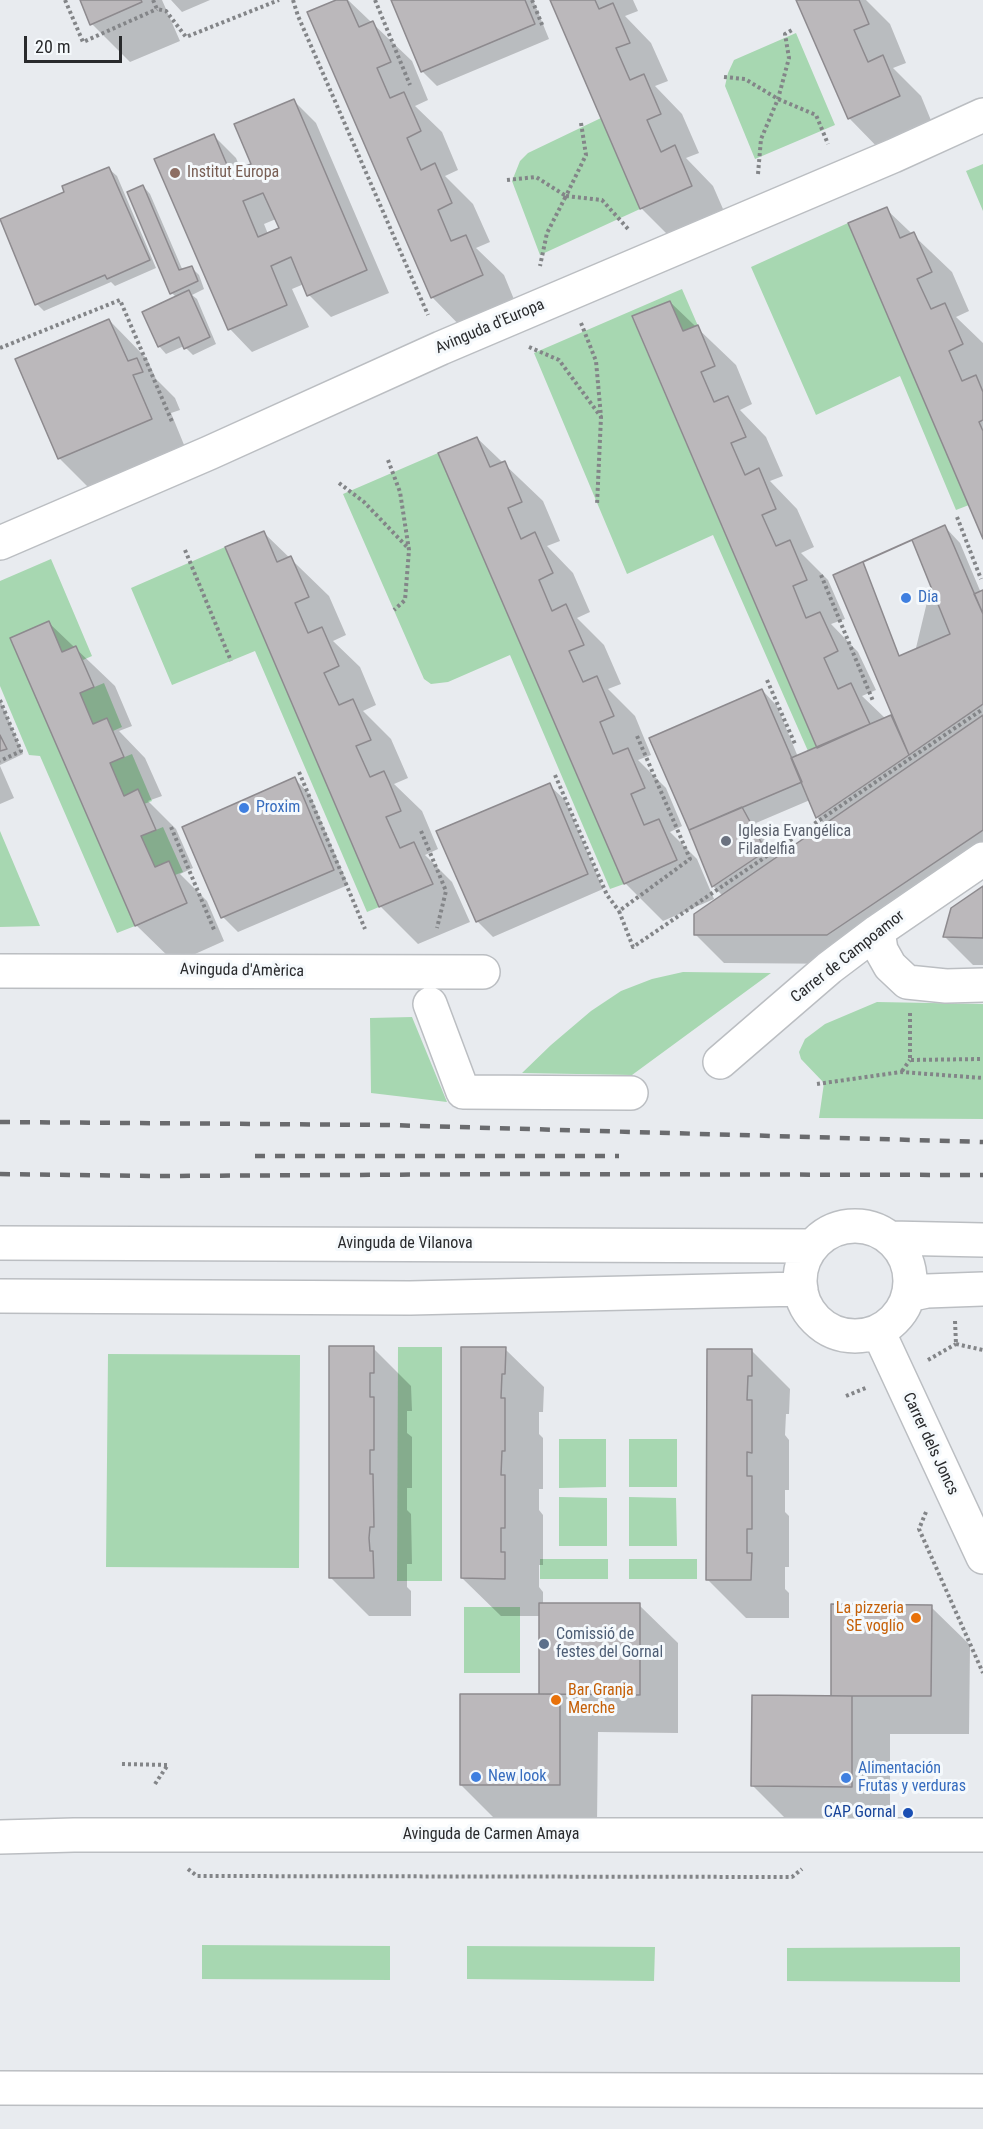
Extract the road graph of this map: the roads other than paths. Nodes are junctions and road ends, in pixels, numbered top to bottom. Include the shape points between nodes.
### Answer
1 (983, 115) edge
2 (0, 543) edge
3 (983, 859) edge
4 (878, 931) junction
5 (0, 970) edge
6 (483, 972) dead end
7 (983, 985) edge
8 (430, 1004) dead end
9 (720, 1062) dead end
10 (631, 1094) dead end
11 (890, 1238) junction
12 (983, 1240) edge
13 (0, 1243) edge
14 (810, 1246) junction
15 (801, 1289) junction
16 (983, 1289) edge
17 (908, 1295) junction
18 (0, 1296) edge
19 (878, 1331) junction
20 (983, 1557) edge
21 (983, 1835) edge
22 (0, 1837) edge
23 (0, 2088) edge
24 (983, 2091) edge

1 - 2 street, Avinguda d'Europa
3 - 4 street, Carrer de Campoamor
4 - 7 street via 881,950 890,966 907,982
4 - 9 street, Carrer de Campoamor
5 - 6 street, Avinguda d'Amèrica
8 - 10 street via 463,1092
11 - 12 street
11 - 14 street via 855,1225 832,1229
11 - 17 street via 905,1257 911,1281
13 - 14 street, Avinguda de Vilanova
14 - 15 street
15 - 18 street via 410,1298
15 - 19 street via 806,1309 821,1325 853,1335
16 - 17 street
17 - 19 street via 894,1320
19 - 20 street, Carrer dels Joncs
21 - 22 street, Avinguda de Carmen Amaya
23 - 24 street

